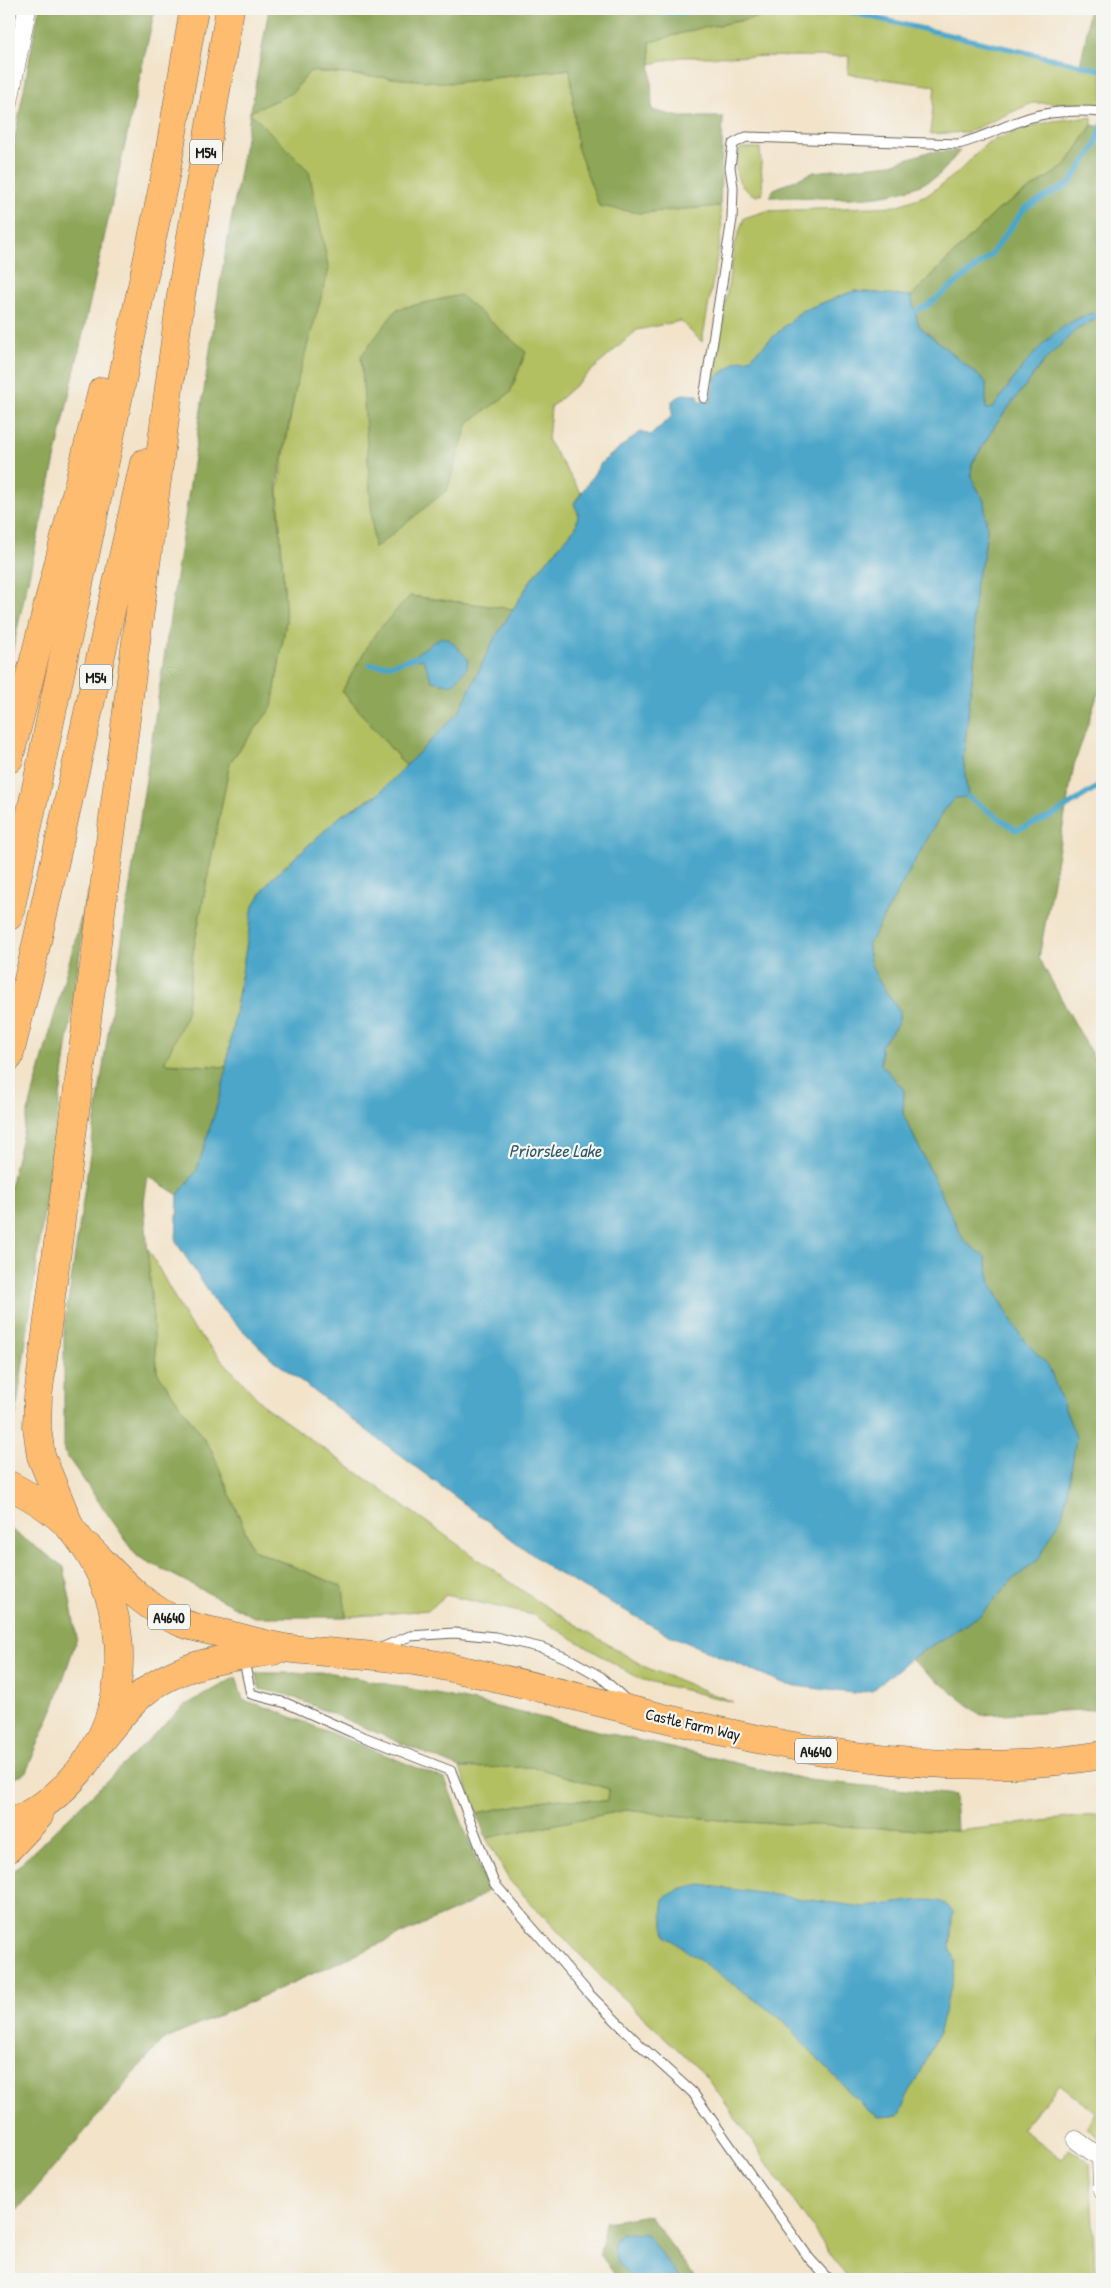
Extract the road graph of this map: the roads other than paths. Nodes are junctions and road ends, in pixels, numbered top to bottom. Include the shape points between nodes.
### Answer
1 (27, 9) edge
2 (194, 9) edge
3 (230, 9) edge
4 (9, 102) edge
5 (1102, 112) edge
6 (166, 172) junction
7 (181, 295) junction
8 (704, 398) dead end
9 (9, 759) edge
10 (9, 916) edge
11 (9, 1057) edge
12 (9, 1485) edge
13 (75, 1533) junction
14 (287, 1648) junction
15 (242, 1655) junction
16 (365, 1655) junction
17 (637, 1710) junction
18 (97, 1745) junction
19 (1102, 1755) edge
20 (61, 1793) junction
21 (9, 1824) edge
22 (9, 1848) edge
23 (1076, 2140) dead end
24 (1102, 2157) edge
25 (1102, 2190) edge
26 (828, 2279) edge

1 - 4 street
2 - 6 main road, M54
3 - 7 main road, M54
5 - 8 lane via 1063,112 1030,118 958,144 746,137 732,144 732,219
6 - 9 main road via 114,342
6 - 10 main road, M54
7 - 11 main road, M54
7 - 13 main road via 38,1397 37,1427 41,1456
12 - 13 main road via 43,1504
13 - 14 main road, Castle Farm Way / A4640 via 144,1603 161,1613 184,1624
13 - 18 main road via 100,1575 113,1607 120,1645 114,1705
14 - 15 main road, Castle Farm Way / A4640
14 - 16 main road, Castle Farm Way / A4640
15 - 18 main road, Castle Farm Way / A4640 via 167,1677 126,1709
15 - 26 lane via 251,1694 286,1703 451,1771 494,1884 590,1994 693,2093 809,2258
16 - 17 main road, Castle Farm Way / A4640 via 436,1665
16 - 17 lane via 410,1636 454,1633 495,1637 542,1648 570,1660 601,1677
17 - 19 main road, Castle Farm Way / A4640 via 806,1749 888,1760 1000,1765
18 - 20 main road
20 - 21 main road
20 - 22 main road
23 - 24 street
24 - 25 street

